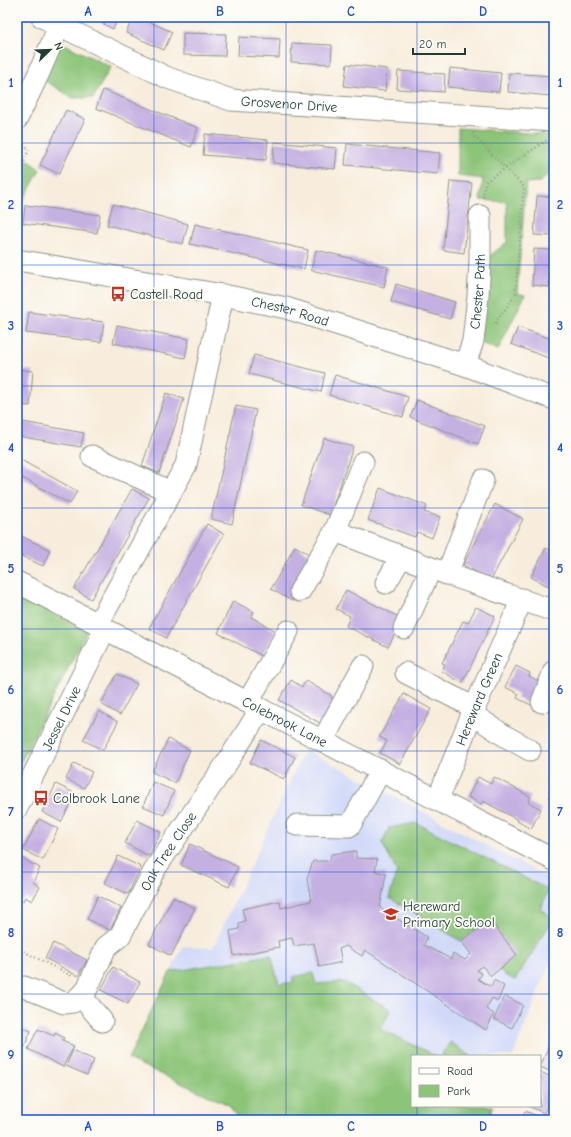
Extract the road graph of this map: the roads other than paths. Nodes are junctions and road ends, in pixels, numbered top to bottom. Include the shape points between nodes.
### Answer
1 (50, 22) edge
2 (17, 119) edge
3 (554, 128) edge
4 (480, 216) road end
5 (17, 260) edge
6 (223, 295) junction
7 (465, 365) junction
8 (554, 399) edge
9 (92, 456) dead end
10 (363, 462) dead end
11 (483, 480) dead end
12 (171, 492) junction
13 (335, 531) junction
14 (401, 557) junction
15 (439, 571) junction
16 (17, 582) edge
17 (386, 583) dead end
18 (300, 592) dead end
19 (522, 599) junction
20 (554, 611) edge
21 (101, 626) junction
22 (404, 628) dead end
23 (288, 630) dead end
24 (363, 666) dead end
25 (554, 671) edge
26 (406, 673) dead end
27 (542, 702) dead end
28 (254, 705) junction
29 (473, 711) junction
30 (323, 740) junction
31 (530, 750) dead end
32 (381, 770) junction
33 (438, 799) junction
34 (17, 808) edge
35 (297, 825) dead end
36 (554, 860) edge
37 (24, 987) dead end
38 (85, 990) junction
39 (102, 1021) dead end

1 - 2 street via 38,75
1 - 3 street, Grosvenor Drive via 168,78 231,100 469,115
4 - 7 street, Chester Path via 478,296 473,341
5 - 6 street, Chester Road
6 - 7 street, Chester Road via 286,308
6 - 12 street via 186,465
7 - 8 street, Chester Road
9 - 12 street
10 - 13 street
11 - 15 street
12 - 21 street
13 - 14 street
13 - 18 street
14 - 15 street
14 - 17 street
15 - 19 street
15 - 22 street
16 - 21 street, Colebrook Lane
19 - 20 street
19 - 29 street, Hereward Green
21 - 28 street, Colebrook Lane
21 - 34 street, Jessel Drive
23 - 28 street, Oak Tree Close
24 - 30 street
25 - 27 street
26 - 29 street
28 - 30 street, Colebrook Lane
28 - 38 street, Oak Tree Close via 228,761 155,869 120,936 106,947
29 - 31 street via 499,732
29 - 33 street, Hereward Green
30 - 32 street, Colebrook Lane
32 - 33 street, Colebrook Lane
32 - 35 street via 349,826
33 - 36 street, Colebrook Lane
37 - 38 street via 64,1003 73,1002
38 - 39 street

